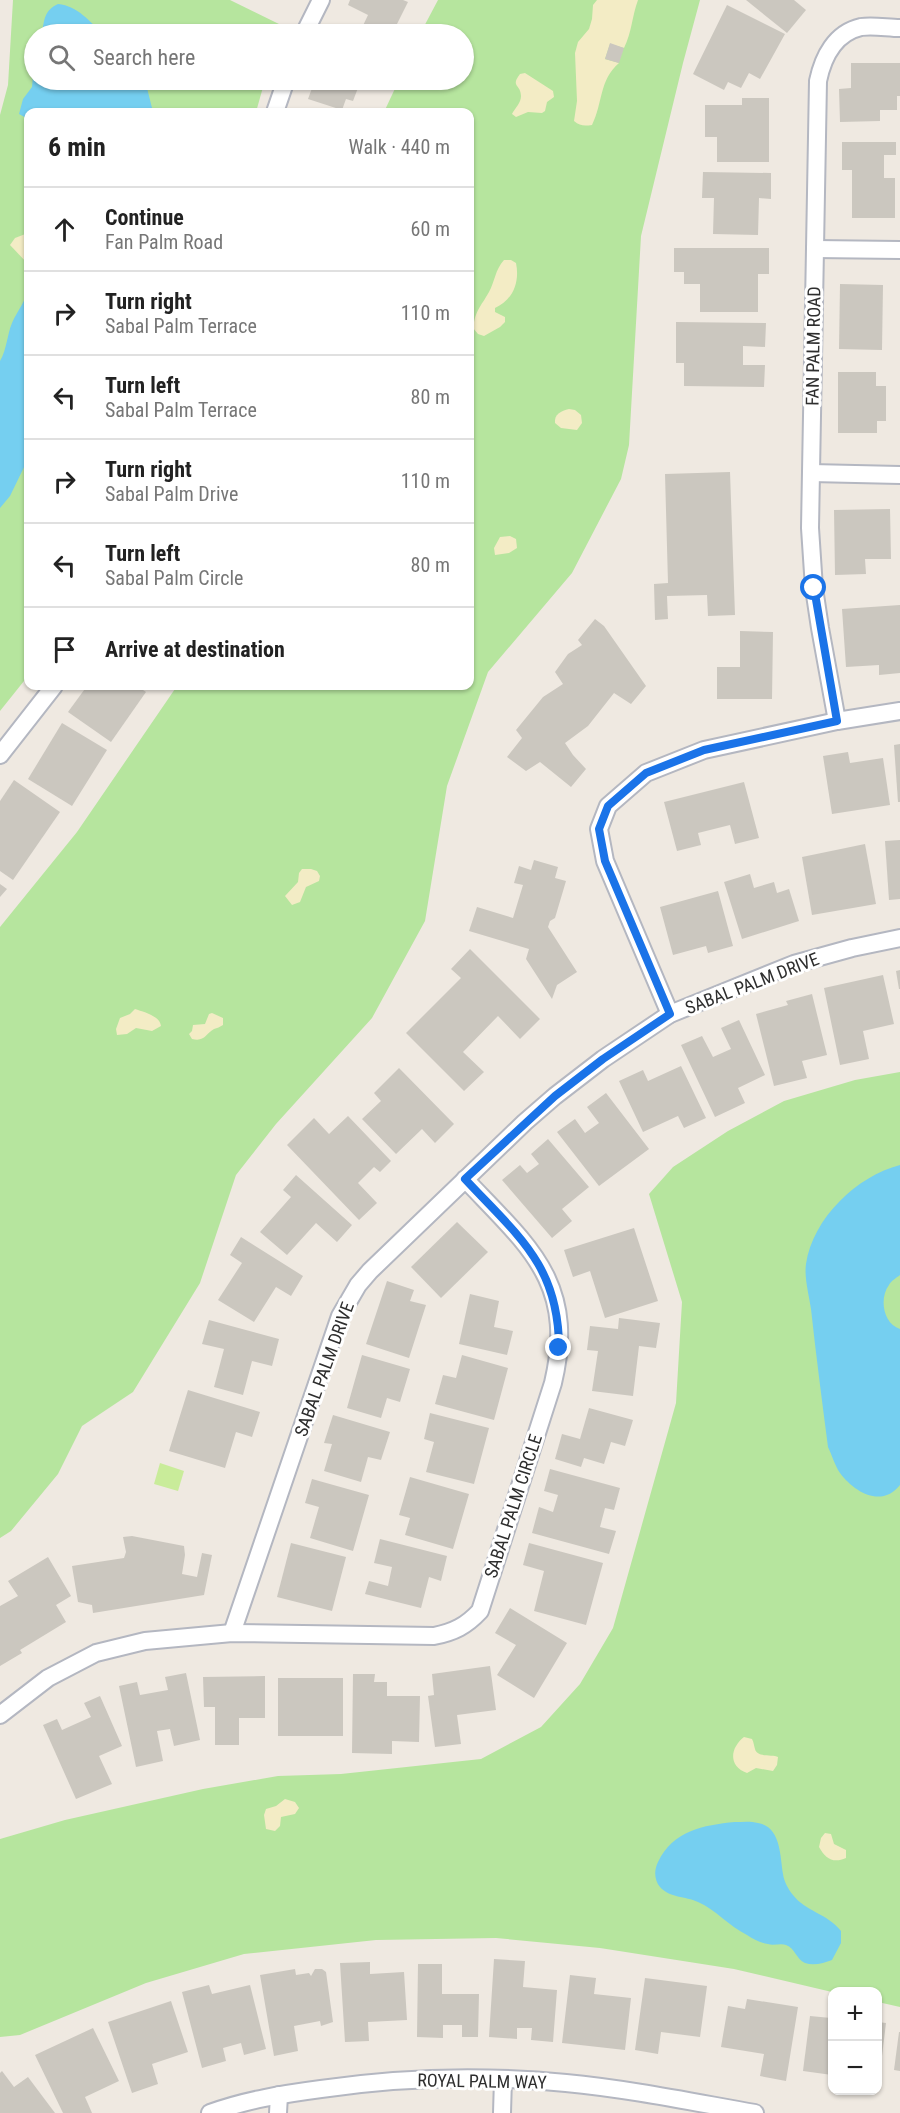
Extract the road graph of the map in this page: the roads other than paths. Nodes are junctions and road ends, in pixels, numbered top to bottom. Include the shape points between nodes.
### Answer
1 (321, 0) edge
2 (309, 24) edge
3 (900, 28) edge
4 (283, 90) edge
5 (276, 108) edge
6 (815, 249) junction
7 (900, 250) edge
8 (810, 473) junction
9 (900, 475) edge
10 (51, 690) edge
11 (900, 711) edge
12 (837, 721) junction
13 (0, 755) edge
14 (900, 938) edge
15 (670, 1014) junction
16 (465, 1179) junction
17 (232, 1633) junction
18 (0, 1715) edge
19 (503, 2079) junction
20 (279, 2095) junction
21 (728, 2111) edge
22 (210, 2113) edge
23 (278, 2113) edge
24 (502, 2113) edge
25 (755, 2113) edge

1 - 2 street
3 - 6 street, FAN PALM ROAD via 861,27 844,34 831,46 822,63 818,81
4 - 5 street
6 - 7 street
6 - 8 street, FAN PALM ROAD
8 - 9 street
8 - 12 street, FAN PALM ROAD via 814,588
10 - 13 street
11 - 12 street
12 - 15 street via 704,750 646,773 608,806 599,829 605,861
14 - 15 street, SABAL PALM DRIVE via 794,964
15 - 16 street, SABAL PALM DRIVE via 555,1096
16 - 17 street, SABAL PALM DRIVE via 370,1271 348,1299 334,1330
16 - 17 street, SABAL PALM CIRCLE via 539,1262 553,1295 559,1330 553,1383 480,1611 452,1633 434,1636
17 - 18 street via 145,1641 96,1653 48,1678
19 - 20 street, ROYAL PALM WAY via 408,2080
19 - 21 street, ROYAL PALM WAY via 629,2091
19 - 24 street
20 - 22 street, ROYAL PALM WAY
20 - 23 street
21 - 25 street, ROYAL PALM WAY

